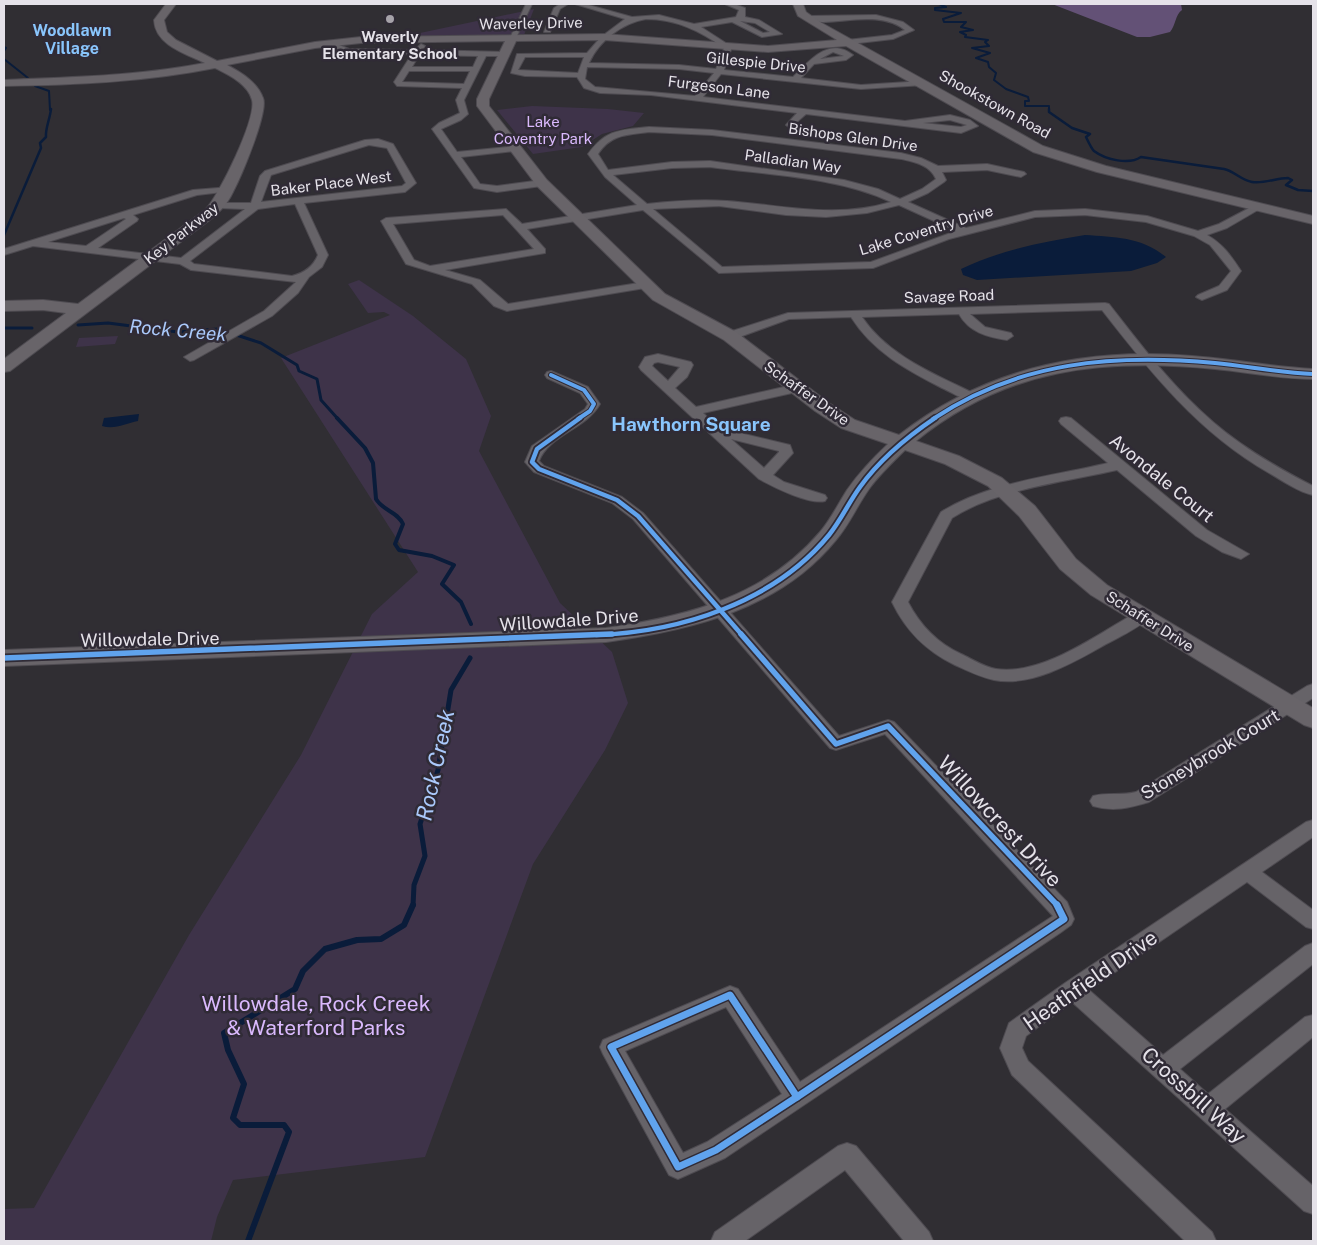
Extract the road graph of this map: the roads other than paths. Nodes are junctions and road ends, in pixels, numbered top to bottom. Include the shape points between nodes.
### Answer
1 (171, 4) edge
2 (529, 4) edge
3 (565, 4) edge
4 (578, 4) edge
5 (728, 4) edge
6 (798, 6) edge
7 (737, 19) junction
8 (631, 20) junction
9 (816, 20) junction
10 (695, 26) junction
11 (547, 30) dead end
12 (604, 37) junction
13 (512, 38) junction
14 (425, 39) junction
15 (850, 42) junction
16 (329, 43) junction
17 (728, 47) junction
18 (416, 53) junction
19 (483, 54) junction
20 (503, 54) junction
21 (589, 55) junction
22 (812, 62) dead end
23 (585, 65) junction
24 (219, 66) junction
25 (406, 69) junction
26 (475, 69) junction
27 (717, 71) junction
28 (582, 75) junction
29 (795, 80) junction
30 (4, 83) edge
31 (924, 83) junction
32 (466, 86) junction
33 (697, 98) junction
34 (473, 106) junction
35 (804, 111) junction
36 (907, 123) junction
37 (790, 125) dead end
38 (514, 148) junction
39 (454, 155) junction
40 (936, 168) junction
41 (607, 173) junction
42 (1020, 174) dead end
43 (542, 183) junction
44 (228, 190) junction
45 (299, 202) junction
46 (899, 202) junction
47 (219, 205) junction
48 (256, 206) junction
49 (645, 207) junction
50 (1258, 207) junction
51 (126, 215) junction
52 (578, 218) junction
53 (1313, 220) edge
54 (520, 227) junction
55 (966, 232) junction
56 (1198, 234) junction
57 (33, 243) junction
58 (89, 249) junction
59 (4, 252) edge
60 (152, 257) junction
61 (183, 260) junction
62 (430, 269) junction
63 (304, 278) junction
64 (645, 285) junction
65 (1202, 297) dead end
66 (4, 306) edge
67 (79, 309) junction
68 (963, 311) junction
69 (854, 313) junction
70 (730, 336) junction
71 (1006, 336) dead end
72 (190, 357) dead end
73 (1146, 359) junction
74 (4, 367) edge
75 (1313, 374) edge
76 (551, 375) dead end
77 (668, 387) dead end
78 (797, 388) junction
79 (970, 397) junction
80 (694, 411) junction
81 (1066, 421) dead end
82 (714, 430) junction
83 (903, 441) junction
84 (1119, 465) junction
85 (764, 476) junction
86 (1313, 491) edge
87 (1007, 492) junction
88 (820, 498) dead end
89 (1242, 554) dead end
90 (721, 609) junction
91 (1141, 617) junction
92 (4, 658) edge
93 (1313, 690) edge
94 (1290, 705) junction
95 (1313, 719) edge
96 (1100, 801) dead end
97 (1311, 832) edge
98 (1249, 873) junction
99 (1313, 921) edge
100 (1313, 952) edge
101 (1073, 989) junction
102 (1313, 1024) edge
103 (1164, 1068) junction
104 (796, 1097) junction
105 (1209, 1107) junction
106 (1312, 1198) edge
107 (724, 1241) edge
108 (920, 1241) edge
109 (1203, 1241) edge

1 - 24 street, Key Parkway via 160,17 164,36
2 - 13 street
3 - 11 street via 557,8
4 - 8 street
5 - 7 street via 743,9
6 - 9 street, Shookstown Road
7 - 7 street via 757,21 778,34 762,35
7 - 10 street
8 - 10 street via 678,20
8 - 12 street via 621,23
9 - 15 street, Shookstown Road
9 - 15 street via 883,19 898,22 910,30 898,36
10 - 17 street
12 - 13 street, Waverley Drive
12 - 17 street, Waverley Drive
12 - 21 street
13 - 14 street, Waverley Drive
13 - 20 street
14 - 16 street, Waverley Drive
14 - 18 street
15 - 17 street, Waverley Drive via 784,49
15 - 31 street, Shookstown Road
16 - 18 street via 349,51
16 - 24 street, Waverley Drive
17 - 27 street via 723,64
18 - 19 street
18 - 25 street
19 - 20 street
19 - 26 street
20 - 34 street
21 - 23 street
21 - 28 street via 520,56 514,71
22 - 29 street
23 - 27 street, Gillespie Drive
23 - 28 street
24 - 30 street, Waverley Drive via 127,78
24 - 44 street, Key Parkway via 242,78 258,100 256,118
25 - 26 street
25 - 32 street via 398,82 400,84
26 - 32 street
27 - 29 street, Gillespie Drive
27 - 33 street via 707,92
28 - 33 street, Furgeson Lane via 582,82 587,87
29 - 31 street, Gillespie Drive via 870,87
31 - 50 street, Shookstown Road via 1038,149 1102,169
32 - 34 street via 460,100
33 - 35 street, Furgeson Lane
34 - 38 street, Schaffer Drive
34 - 39 street via 462,117 436,129
35 - 36 street, Furgeson Lane
35 - 37 street
36 - 36 street, Furgeson Lane via 954,118 974,126 961,130
38 - 39 street
38 - 43 street, Schaffer Drive
39 - 43 street via 473,184 482,188
40 - 41 street, Bishops Glen Drive via 902,156 666,128 623,133 597,144 594,159
40 - 42 street via 987,167
40 - 46 street, Bishops Glen Drive via 941,180
41 - 46 street, Palladian Way via 710,164 862,186
41 - 49 street, Bishops Glen Drive
43 - 52 street, Schaffer Drive
44 - 47 street, Key Parkway
44 - 51 street via 196,192
45 - 48 street, Baker Place West
45 - 48 street, Baker Place West via 404,189 412,183 390,146 368,142 268,173
45 - 63 street via 323,255 321,262
46 - 49 street, Bishops Glen Drive via 841,213 784,216 711,203
46 - 55 street, Palladian Way
47 - 48 street, Baker Place West
47 - 60 street, Key Parkway
48 - 61 street
49 - 52 street, Bishops Glen Drive
49 - 55 street, Lake Coventry Drive via 719,270 873,265
50 - 53 street, Shookstown Road
50 - 56 street via 1223,226
51 - 57 street
51 - 58 street via 133,219
52 - 54 street, Bishops Glen Drive
52 - 64 street, Schaffer Drive
54 - 62 street via 541,250
54 - 62 street via 506,212 386,221 410,262
55 - 56 street, Lake Coventry Drive via 1035,214 1115,210
56 - 65 street, Lake Coventry Drive via 1214,243 1236,270 1232,280 1221,290
57 - 58 street
57 - 59 street
58 - 60 street
60 - 61 street
60 - 67 street, Key Parkway
61 - 63 street via 191,267
62 - 64 street via 476,282 497,304 507,308
63 - 72 street via 264,317
64 - 70 street, Schaffer Drive via 676,308
66 - 67 street
67 - 74 street, Key Parkway
68 - 69 street, Savage Road
68 - 71 street via 972,325
68 - 73 street, Savage Road via 1105,306
69 - 70 street, Savage Road via 788,316
69 - 79 street via 862,330 877,343
70 - 78 street, Schaffer Drive
73 - 75 street, Willowdale Drive
73 - 79 street, Willowdale Drive via 1084,362 1044,370
73 - 86 street via 1224,438
76 - 90 street via 584,390 594,404 590,411 537,449 532,462 539,469 617,500 638,516
77 - 80 street
78 - 80 street
78 - 83 street, Schaffer Drive via 848,424
79 - 83 street, Willowdale Drive
80 - 82 street
81 - 84 street, Avondale Court via 1083,439
82 - 85 street
82 - 85 street via 785,448 786,453
83 - 87 street, Schaffer Drive via 952,460 995,482
83 - 90 street, Willowdale Drive via 862,485 833,530 814,552 783,578
84 - 87 street
84 - 89 street, Avondale Court via 1211,542
85 - 88 street via 779,485
87 - 91 street, Schaffer Drive via 1027,511 1068,564 1099,590
87 - 91 street via 967,503 946,515 900,602 918,631 948,655 996,675 1017,676 1044,669
90 - 92 street, Willowdale Drive via 662,627 606,635
90 - 104 street, Willowcrest Drive via 836,744 888,726 1060,908 1064,919
91 - 94 street, Schaffer Drive
93 - 94 street, Stoneybrook Court
94 - 95 street, Schaffer Drive
94 - 96 street, Stoneybrook Court via 1142,797 1121,803
97 - 98 street, Heathfield Drive
98 - 99 street
98 - 101 street, Heathfield Drive
100 - 103 street
101 - 103 street, Crossbill Way
101 - 109 street, Heathfield Drive via 1017,1030 1011,1048 1020,1068
102 - 105 street
103 - 105 street, Crossbill Way
104 - 104 street, Willowcrest Drive via 716,1150 678,1167 611,1047 730,995
105 - 106 street, Crossbill Way
107 - 108 street via 847,1154

